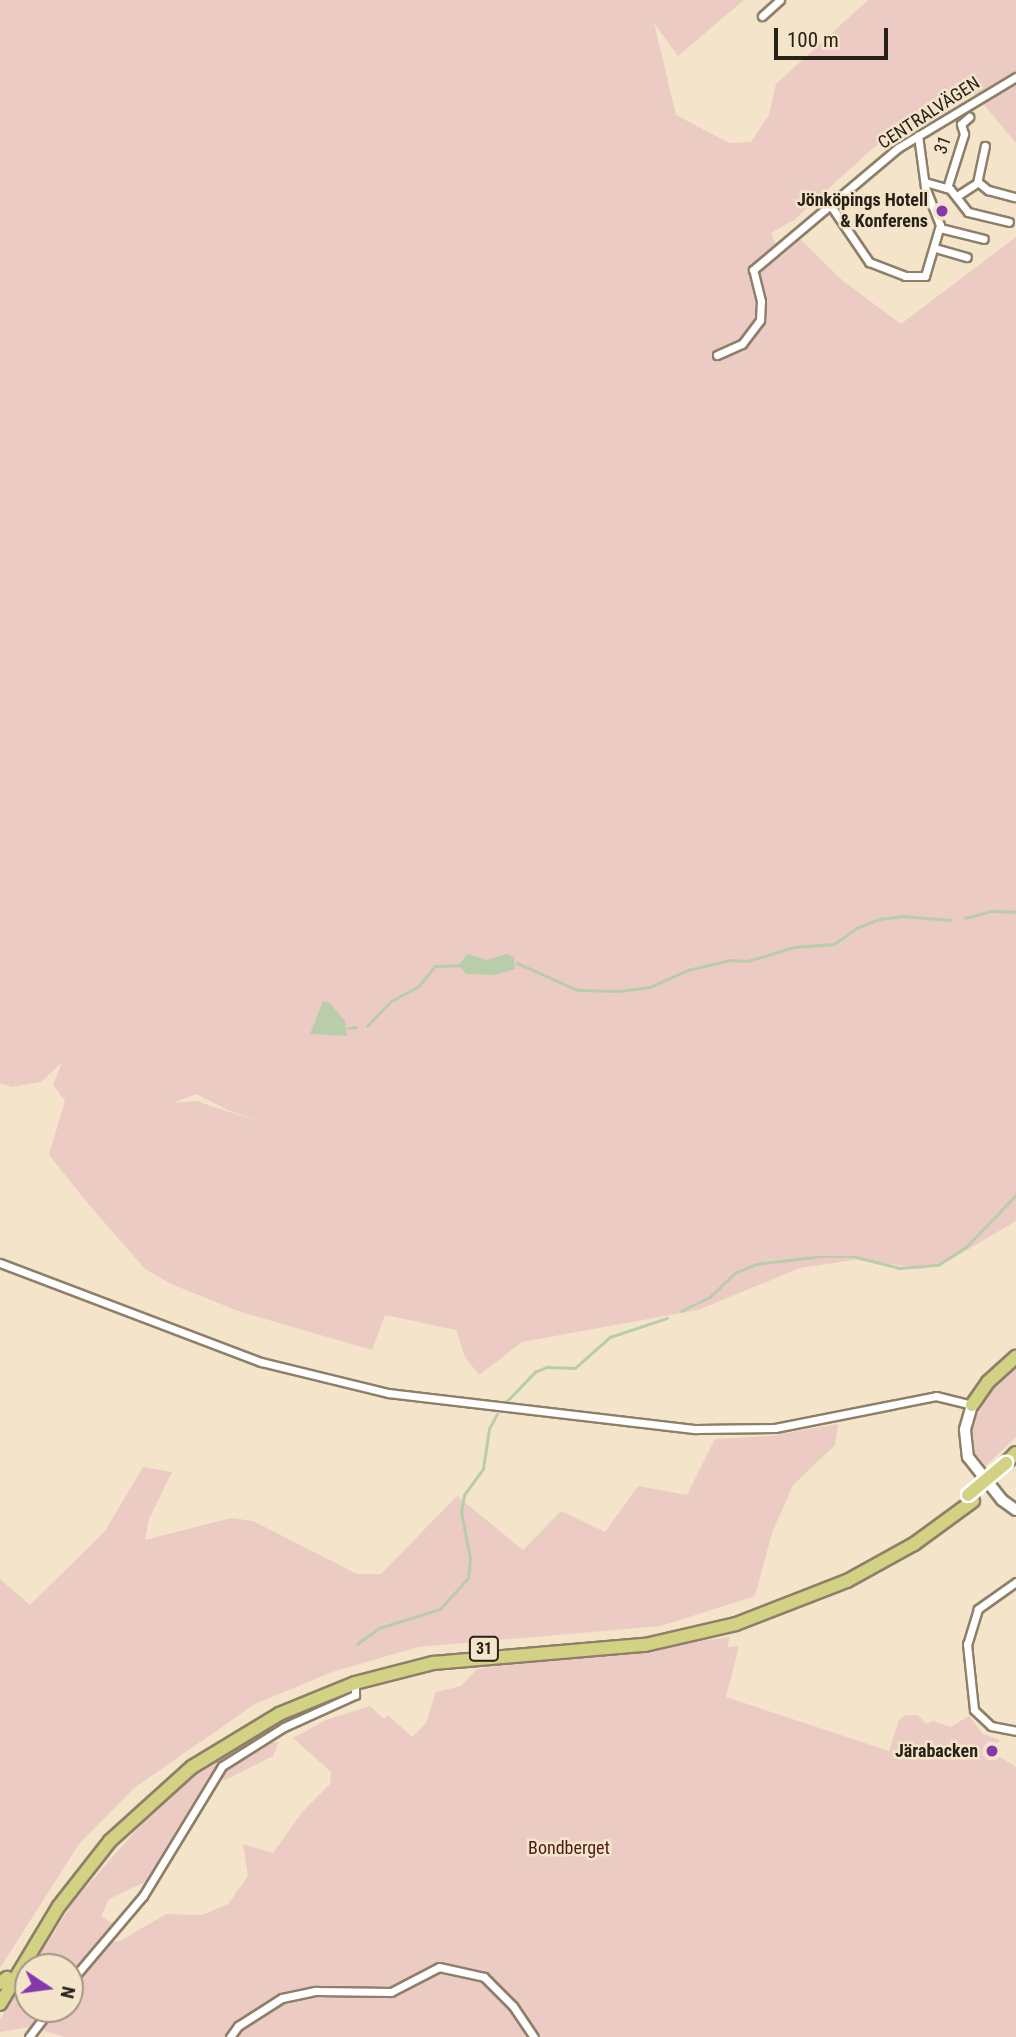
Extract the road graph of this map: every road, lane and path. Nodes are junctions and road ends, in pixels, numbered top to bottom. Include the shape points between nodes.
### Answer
1 (780, 0) edge
2 (762, 16) dead end
3 (1016, 77) edge
4 (969, 117) dead end
5 (918, 135) junction
6 (985, 146) dead end
7 (978, 181) junction
8 (925, 182) junction
9 (947, 188) junction
10 (957, 196) junction
11 (1015, 197) edge
12 (831, 206) junction
13 (1009, 222) dead end
14 (940, 228) junction
15 (984, 239) dead end
16 (935, 248) junction
17 (967, 257) dead end
18 (717, 355) dead end
19 (0, 1263) edge
20 (1016, 1357) edge
21 (972, 1405) junction
22 (1016, 1453) edge
23 (1010, 1465) edge
24 (971, 1498) junction
25 (1016, 1510) edge
26 (1016, 1582) edge
27 (355, 1683) junction
28 (1016, 1731) edge
29 (84, 1966) edge
30 (2, 1984) edge
31 (0, 2004) edge
32 (230, 2037) edge
33 (534, 2037) edge

1 - 2 street
3 - 5 street, CENTRALVÄGEN
4 - 9 street, 31 via 961,124 964,134
5 - 8 street
5 - 12 street, CENTRALVÄGEN
6 - 7 street
7 - 10 street
7 - 11 street via 988,190
8 - 9 street
8 - 14 street
9 - 10 street
10 - 13 street via 968,212
12 - 16 street via 864,256 880,268 925,276
12 - 18 street, CENTRALVÄGEN via 752,270 761,301 760,320 742,344
14 - 15 street
14 - 16 street
16 - 17 street
19 - 21 street via 261,1362 388,1393 707,1430 775,1428 936,1396
20 - 21 highway via 988,1382
21 - 25 street via 965,1430 968,1457 1002,1500
22 - 23 highway, 31
23 - 24 highway, 31, bridge
24 - 27 highway, 31 via 914,1544 847,1581 736,1624 645,1644 433,1663
24 - 30 highway, 31 via 852,1570 729,1619 638,1637 431,1655 356,1674 278,1706 190,1759 122,1818 51,1903
26 - 28 street via 978,1609 967,1644 974,1710 991,1726
27 - 29 street via 355,1695 284,1727 222,1766 143,1896
27 - 31 highway, 31 via 245,1732 145,1806 78,1879
32 - 33 street via 238,2026 282,1998 316,1991 391,1992 439,1967 484,1977 513,2006

